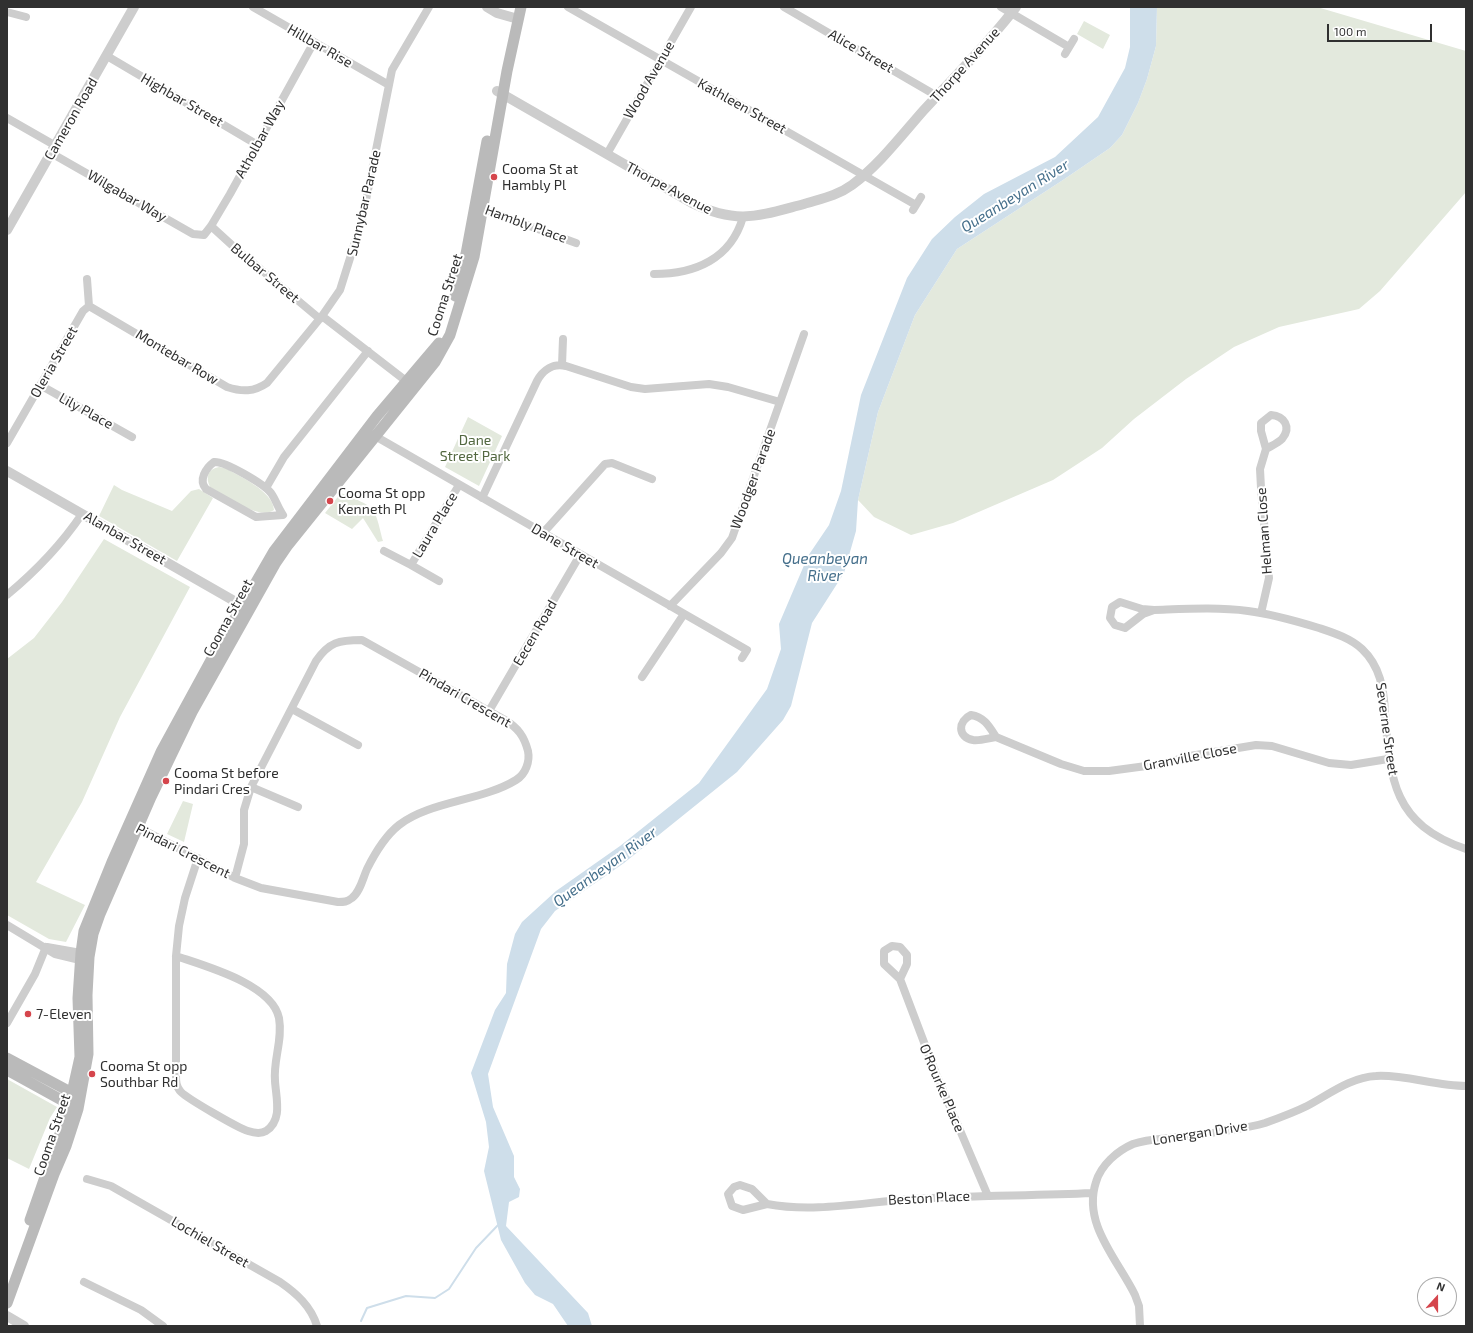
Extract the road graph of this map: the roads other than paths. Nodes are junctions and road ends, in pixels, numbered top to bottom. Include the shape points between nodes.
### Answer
1 (134, 7) edge
2 (252, 7) edge
3 (429, 7) edge
4 (487, 7) edge
5 (521, 7) edge
6 (568, 7) edge
7 (691, 7) edge
8 (784, 7) edge
9 (1001, 7) edge
10 (1014, 10) edge
11 (7, 12) edge
12 (514, 14) edge
13 (26, 17) dead end
14 (1074, 39) dead end
15 (314, 42) junction
16 (107, 56) junction
17 (660, 60) junction
18 (389, 85) junction
19 (500, 93) junction
20 (937, 96) junction
21 (7, 118) edge
22 (256, 144) junction
23 (54, 150) junction
24 (607, 154) junction
25 (864, 175) junction
26 (917, 204) dead end
27 (479, 207) junction
28 (743, 218) junction
29 (211, 226) junction
30 (7, 230) edge
31 (204, 235) joint
32 (576, 243) dead end
33 (654, 274) dead end
34 (87, 279) dead end
35 (89, 306) junction
36 (321, 317) junction
37 (804, 334) dead end
38 (563, 339) dead end
39 (368, 351) junction
40 (562, 365) junction
41 (267, 383) joint
42 (40, 385) junction
43 (410, 385) junction
44 (394, 398) junction
45 (780, 402) junction
46 (375, 436) junction
47 (132, 437) dead end
48 (7, 443) edge
49 (1266, 450) dead end
50 (342, 461) junction
51 (7, 471) edge
52 (652, 480) dead end
53 (459, 485) junction
54 (266, 488) junction
55 (482, 498) junction
56 (82, 514) junction
57 (283, 515) junction
58 (297, 527) junction
59 (543, 533) junction
60 (384, 551) dead end
61 (580, 555) junction
62 (411, 565) junction
63 (439, 581) dead end
64 (7, 596) edge
65 (1130, 605) junction
66 (670, 606) junction
67 (246, 608) junction
68 (1154, 610) junction
69 (1261, 613) junction
70 (684, 614) junction
71 (1133, 623) junction
72 (742, 658) dead end
73 (642, 676) dead end
74 (292, 709) junction
75 (489, 711) junction
76 (996, 737) dead end
77 (358, 745) dead end
78 (1388, 760) junction
79 (251, 787) junction
80 (298, 807) dead end
81 (134, 825) junction
82 (1466, 849) edge
83 (198, 858) junction
84 (235, 878) junction
85 (7, 925) edge
86 (46, 947) junction
87 (83, 956) junction
88 (176, 956) junction
89 (900, 979) dead end
90 (7, 1023) edge
91 (7, 1058) edge
92 (7, 1070) edge
93 (1466, 1086) edge
94 (75, 1101) junction
95 (87, 1179) dead end
96 (1092, 1194) junction
97 (988, 1196) junction
98 (767, 1204) dead end
99 (84, 1282) dead end
100 (7, 1303) edge
101 (7, 1316) edge
102 (24, 1326) edge
103 (163, 1326) edge
104 (317, 1326) edge
105 (1140, 1326) edge

1 - 16 street, Cameron Road
2 - 15 street, Hillbar Rise
3 - 18 street, Sunnybar Parade via 392,70
4 - 12 street via 497,13
5 - 12 main road, Cooma Street
6 - 17 street, Kathleen Street
7 - 17 street, Wood Avenue
8 - 20 street, Alice Street
9 - 10 street
10 - 14 street via 1067,50
10 - 20 street, Thorpe Avenue
11 - 13 street
12 - 19 main road, Cooma Street
15 - 18 street, Hillbar Rise
15 - 22 street, Atholbar Way
16 - 22 street, Highbar Street
16 - 23 street, Cameron Road
17 - 24 street, Wood Avenue
17 - 25 street, Kathleen Street
18 - 36 street, Sunnybar Parade via 362,220 349,266 340,290
19 - 24 street, Thorpe Avenue
19 - 27 main road, Cooma Street
20 - 25 street, Thorpe Avenue
21 - 23 street, Wilgabar Way
22 - 29 street, Atholbar Way
23 - 30 street, Cameron Road
23 - 31 street, Wilgabar Way via 193,234
24 - 28 street, Thorpe Avenue via 705,209
25 - 26 street, Kathleen Street
25 - 28 street, Thorpe Avenue via 838,193 768,214
27 - 32 street, Hambly Place
27 - 43 main road, Cooma Street via 472,264 450,335 441,353
28 - 33 street via 734,240 727,249 704,264 682,272
29 - 31 street, Atholbar Way
29 - 36 street, Bulbar Street
34 - 35 street
35 - 41 street, Montebar Row via 227,387 244,391 260,388
35 - 42 street, Oleria Street
36 - 39 street, Bulbar Street
36 - 41 street, Sunnybar Parade
37 - 45 street, Woodger Parade
38 - 40 street
39 - 43 street, Bulbar Street
39 - 54 street via 284,457
40 - 45 street via 631,387 709,384
40 - 55 street via 548,369 540,376
42 - 47 street, Lily Place
42 - 48 street, Oleria Street
43 - 44 main road, Cooma Street
43 - 46 main road, Cooma Street
44 - 46 main road
44 - 50 main road, Cooma Street
45 - 66 street, Woodger Parade via 732,538
46 - 50 main road via 364,439
46 - 53 street, Dane Street
46 - 58 main road, Cooma Street
49 - 69 street, Helman Close via 1260,469 1260,488 1269,578
50 - 58 main road, Cooma Street
51 - 56 street, Alanbar Street
52 - 59 street via 612,463 606,464
53 - 55 street, Dane Street
53 - 62 street, Laura Place
54 - 57 street
54 - 57 street via 219,462 214,462 210,466 202,480 203,486 210,492 252,516 261,518
55 - 59 street, Dane Street
56 - 64 street via 47,559
56 - 67 street, Alanbar Street
57 - 58 street
58 - 67 main road, Cooma Street via 272,554
59 - 61 street, Dane Street
60 - 62 street, Laura Place
61 - 66 street, Dane Street
61 - 75 street, Eecen Road
62 - 63 street, Laura Place
65 - 68 street, Severne Street
65 - 71 street via 1135,612
65 - 71 street, Severne Street via 1125,602 1116,604 1111,609 1110,618 1115,626 1120,628
66 - 70 street, Dane Street
67 - 81 main road, Cooma Street via 211,660 165,745
68 - 69 street, Severne Street
68 - 71 street, Severne Street via 1142,614
69 - 78 street, Severne Street via 1336,634 1362,649 1377,669 1381,680
70 - 72 street, Dane Street via 747,650
70 - 73 street
74 - 75 street, Pindari Crescent via 323,650 339,642 362,640
74 - 77 street
74 - 79 street, Pindari Crescent
75 - 84 street, Pindari Crescent via 514,726 525,738 529,755 527,768 511,782 422,813 399,825 378,849 353,898 347,902 261,888
76 - 78 street, Granville Close via 1084,771 1109,771 1161,764 1190,756 1256,745 1272,746 1329,763 1351,765
78 - 82 street, Severne Street via 1395,786 1414,817 1433,834
79 - 80 street
79 - 84 street, Pindari Crescent via 244,810 244,844
81 - 83 street, Pindari Crescent
81 - 87 main road, Cooma Street via 84,930
83 - 84 street, Pindari Crescent
83 - 88 street via 178,926
85 - 86 street
86 - 87 street
86 - 90 street via 35,974
87 - 94 main road, Cooma Street via 87,995 88,1054
88 - 88 street via 178,1087 188,1097 247,1131 265,1131 276,1121 278,1114 274,1074 280,1046 279,1017 264,994 222,973
89 - 97 street, O'Rourke Place via 936,1074
91 - 94 main road
92 - 94 main road
93 - 96 street, Lonergan Drive via 1447,1086 1396,1077 1366,1077 1286,1116 1262,1123 1134,1144 1111,1159 1101,1170
94 - 100 main road, Cooma Street via 66,1146 29,1221 17,1274
95 - 104 street, Lochiel Street via 111,1186 280,1282 305,1304
96 - 97 street, Beston Place
96 - 105 street, Lonergan Drive via 1097,1228 1135,1295 1139,1306
97 - 98 street, Beston Place via 893,1200 814,1208 788,1208
99 - 103 street via 141,1310
101 - 102 street

